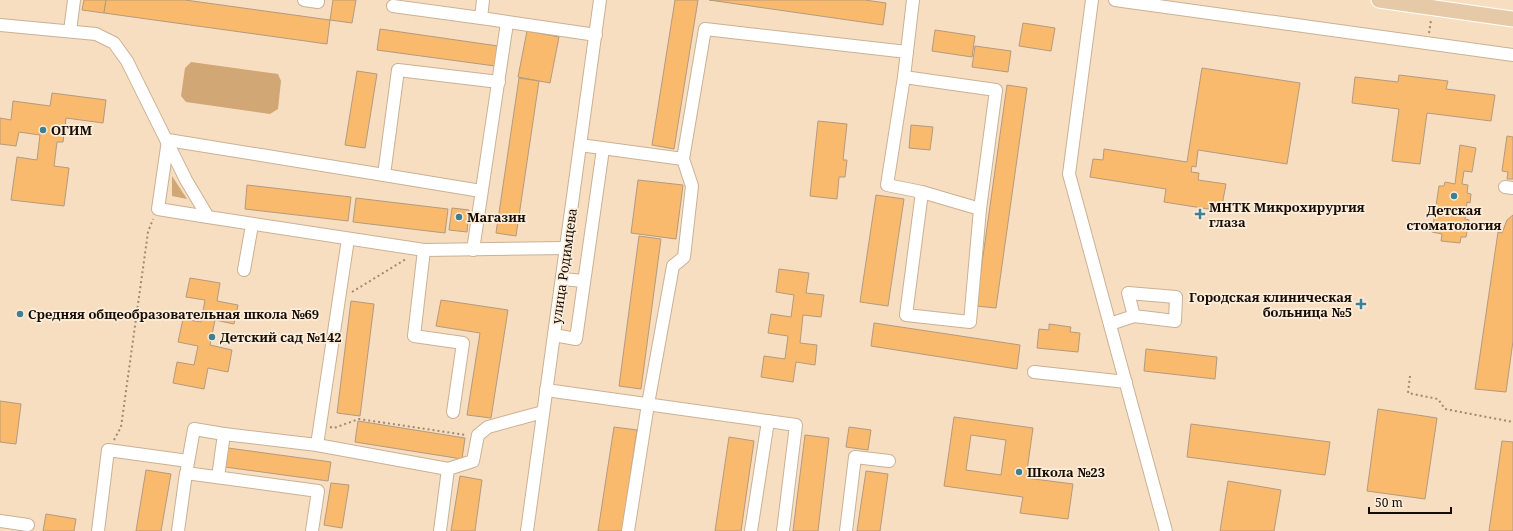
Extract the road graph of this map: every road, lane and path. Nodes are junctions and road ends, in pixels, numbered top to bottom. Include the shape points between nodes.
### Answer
1 (74, 0) edge
2 (304, 0) edge
3 (318, 0) edge
4 (483, 0) edge
5 (600, 0) edge
6 (913, 0) edge
7 (1092, 0) edge
8 (1115, 0) edge
9 (1378, 0) edge
10 (393, 6) dead end
11 (481, 18) junction
12 (1513, 19) edge
13 (507, 23) junction
14 (0, 24) edge
15 (70, 31) junction
16 (596, 35) junction
17 (907, 52) junction
18 (1513, 55) edge
19 (904, 77) junction
20 (499, 82) junction
21 (168, 140) junction
22 (580, 145) junction
23 (603, 148) junction
24 (683, 160) junction
25 (384, 175) junction
26 (481, 191) junction
27 (922, 192) junction
28 (158, 209) junction
29 (980, 209) junction
30 (208, 217) junction
31 (252, 224) junction
32 (348, 239) junction
33 (566, 248) junction
34 (473, 250) junction
35 (423, 255) junction
36 (244, 270) dead end
37 (562, 279) junction
38 (584, 282) junction
39 (339, 294) junction
40 (1134, 316) dead end
41 (1110, 324) junction
42 (554, 335) junction
43 (1034, 372) dead end
44 (1410, 376) dead end
45 (1126, 382) junction
46 (546, 390) junction
47 (648, 404) junction
48 (453, 412) dead end
49 (543, 412) junction
50 (768, 421) junction
51 (1513, 422) edge
52 (320, 425) junction
53 (224, 434) junction
54 (478, 437) junction
55 (317, 445) junction
56 (108, 450) junction
57 (188, 460) junction
58 (889, 461) dead end
59 (448, 469) junction
60 (186, 473) junction
61 (218, 477) junction
62 (0, 521) edge
63 (28, 525) dead end
64 (98, 531) edge
65 (178, 531) edge
66 (312, 531) edge
67 (440, 531) edge
68 (527, 531) edge
69 (628, 531) edge
70 (751, 531) edge
71 (783, 531) edge
72 (846, 531) edge
73 (1166, 531) edge

1 - 15 street
2 - 3 street
4 - 11 street
5 - 16 street, улица Родимцева
6 - 17 street
7 - 41 street via 1069,174
8 - 18 street
9 - 12 main road
10 - 11 street
11 - 13 street
13 - 16 street
13 - 20 street
14 - 15 street
15 - 21 street via 96,34 114,43 127,61
16 - 22 street, улица Родимцева
17 - 19 street
17 - 24 street via 705,30
19 - 27 street via 887,184
19 - 29 street via 996,90
20 - 25 street via 398,70
20 - 26 street
21 - 25 street
21 - 28 street
21 - 30 street via 186,180
22 - 23 street
22 - 33 street, улица Родимцева
23 - 24 street
23 - 38 street
24 - 47 street via 692,186 684,257 673,266
25 - 26 street
26 - 34 street
27 - 29 street
27 - 29 street via 906,315 970,322
28 - 30 street
28 - 56 path via 148,232 121,427
30 - 31 street
31 - 32 street
31 - 36 street
32 - 35 street
32 - 39 street
33 - 34 street
33 - 37 street, улица Родимцева
34 - 35 street
35 - 39 path via 407,258 348,294
35 - 48 street via 414,336 463,343
37 - 38 street
37 - 42 street, улица Родимцева
38 - 42 street via 576,339
39 - 52 street
40 - 41 street
41 - 45 street
42 - 46 street, улица Родимцева
43 - 45 street
44 - 51 path via 1408,393 1438,399 1445,409
45 - 73 street
46 - 47 street
46 - 49 street, улица Родимцева
47 - 50 street
47 - 69 street
49 - 54 street via 488,427
49 - 68 street, улица Родимцева
50 - 70 street
50 - 71 street via 796,425
52 - 54 path via 334,428 359,419
52 - 55 street
53 - 55 street
53 - 57 street via 194,429
53 - 61 street
54 - 59 street via 474,461
55 - 59 street
56 - 57 street
56 - 64 street
57 - 60 street
58 - 72 street via 856,457
59 - 67 street
60 - 61 street
60 - 65 street
61 - 66 street via 318,491
62 - 63 street

